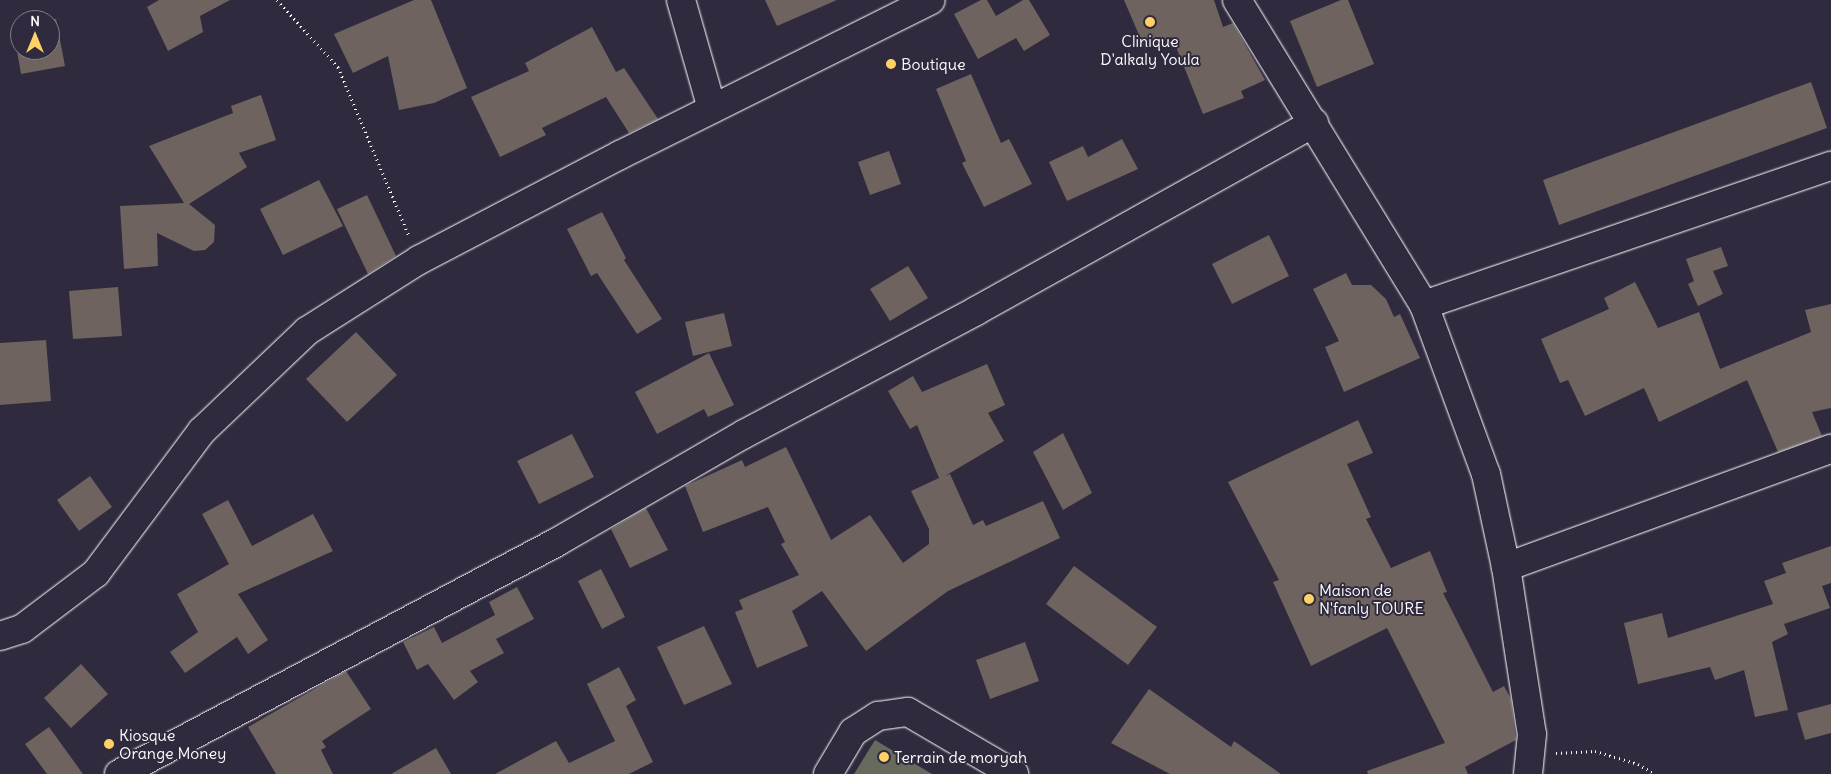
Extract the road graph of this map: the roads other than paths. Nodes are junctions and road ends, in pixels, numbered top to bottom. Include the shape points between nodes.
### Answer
1 (681, 0) edge
2 (931, 0) edge
3 (1237, 0) edge
4 (712, 109) junction
5 (1314, 123) junction
6 (1831, 166) edge
7 (1424, 305) junction
8 (1831, 449) edge
9 (1506, 568) junction
10 (0, 636) edge
11 (1529, 764) edge
12 (119, 774) edge
13 (828, 774) edge
14 (1014, 774) edge

1 - 4 street
2 - 4 street
3 - 5 street
4 - 10 street via 419,260 307,331 202,431 96,573 22,629
5 - 7 street
5 - 12 street via 976,311 744,434 557,542
6 - 7 street
7 - 9 street via 1486,474
8 - 9 street
9 - 11 street via 1532,734
13 - 14 street via 853,732 878,716 908,712

